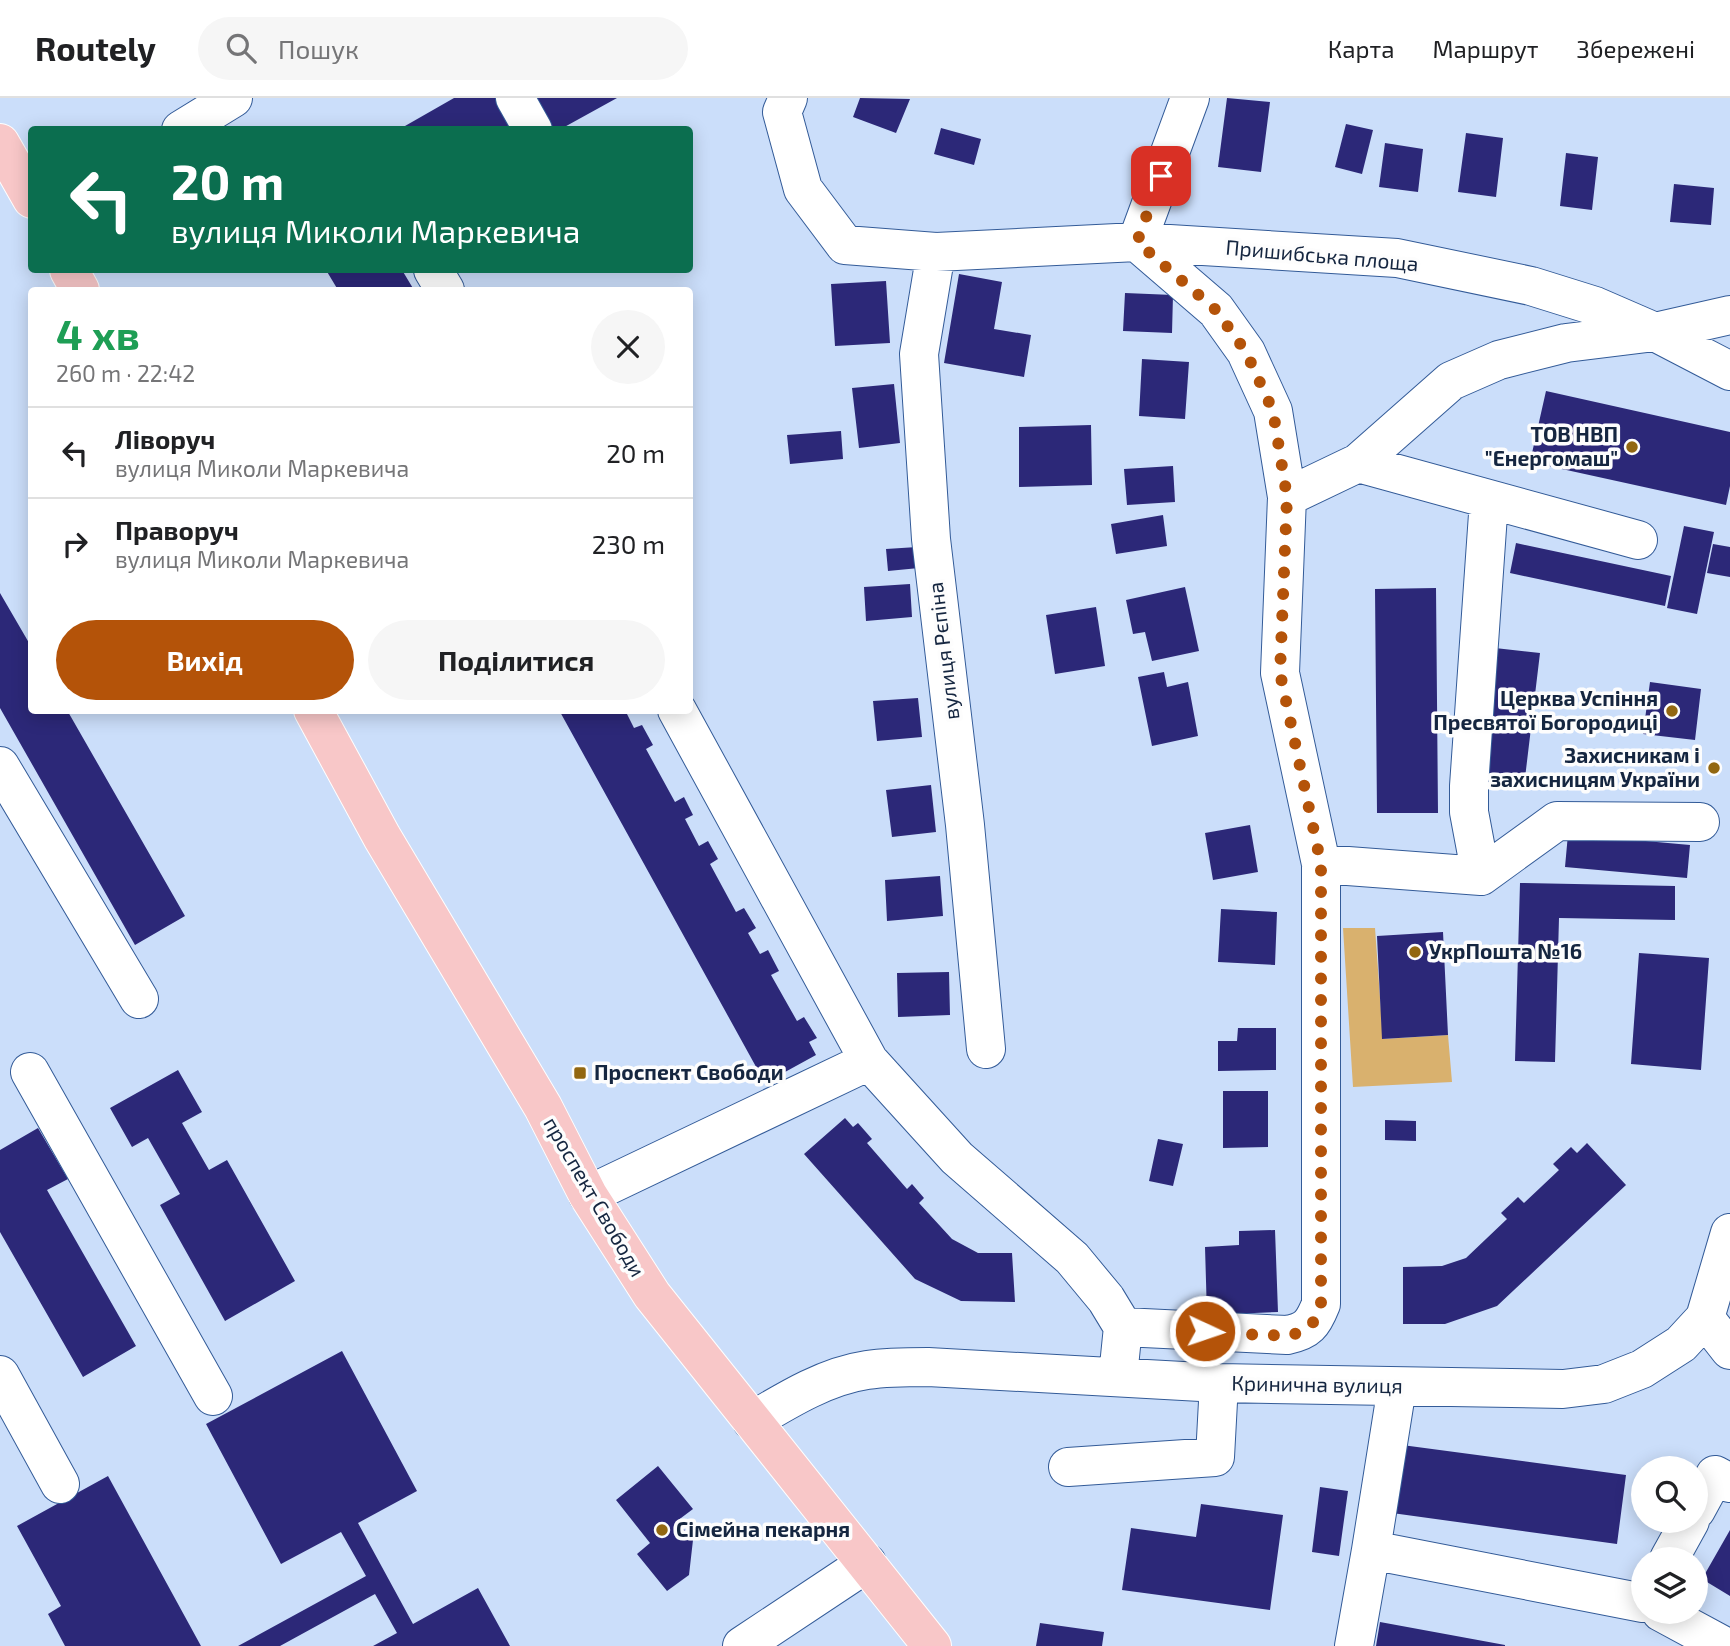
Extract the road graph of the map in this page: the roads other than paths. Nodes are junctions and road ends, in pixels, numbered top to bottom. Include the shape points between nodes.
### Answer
1 (233, 98) edge
2 (515, 98) edge
3 (788, 98) edge
4 (1190, 98) edge
5 (188, 126) edge
6 (531, 126) edge
7 (0, 143) edge
8 (28, 192) edge
9 (1137, 242) junction
10 (936, 252) junction
11 (1730, 315) edge
12 (1655, 332) junction
13 (1730, 371) edge
14 (1358, 463) junction
15 (1287, 497) junction
16 (1489, 500) junction
17 (1638, 540) dead end
18 (315, 714) edge
19 (679, 714) edge
20 (0, 766) edge
21 (1700, 822) dead end
22 (1321, 864) junction
23 (1481, 876) junction
24 (139, 999) dead end
25 (986, 1049) dead end
26 (869, 1061) junction
27 (30, 1072) dead end
28 (588, 1195) junction
29 (1730, 1233) edge
30 (1705, 1318) junction
31 (1124, 1327) junction
32 (1730, 1350) edge
33 (0, 1375) edge
34 (1118, 1376) junction
35 (1219, 1383) junction
36 (1397, 1387) junction
37 (213, 1395) dead end
38 (752, 1421) junction
39 (1068, 1467) dead end
40 (1730, 1483) edge
41 (60, 1484) dead end
42 (1708, 1488) edge
43 (1371, 1550) junction
44 (867, 1563) junction
45 (1631, 1601) edge
46 (1683, 1624) edge
47 (920, 1638) edge
48 (742, 1646) edge
49 (1354, 1646) edge
50 (1724, 1646) edge

1 - 5 street
2 - 6 street
3 - 10 street, Пришибська площа via 782,112 803,188 845,246
4 - 9 street
7 - 8 main road
9 - 10 street, Пришибська площа
9 - 12 street, Пришибська площа via 1397,258 1531,286 1595,306
9 - 15 street via 1216,310 1246,352 1273,411
10 - 25 street, вулиця Рєпіна via 919,354 931,539
11 - 12 street
12 - 13 street, Пришибська площа
12 - 14 street via 1566,343 1499,359 1451,381
14 - 15 street
14 - 16 street
15 - 22 street via 1280,673
16 - 17 street
16 - 23 street via 1469,786
18 - 28 main road, проспект Свободи via 382,838 543,1107
19 - 26 street
20 - 24 street
21 - 23 street via 1557,821
22 - 23 street
22 - 31 street via 1321,1304 1313,1323 1303,1332 1287,1335
26 - 28 street
26 - 31 street via 957,1158 1072,1258
27 - 37 street
28 - 38 main road, проспект Свободи via 652,1296
29 - 30 street
30 - 32 street
30 - 36 street, Кринична вулиця via 1681,1344 1652,1363 1604,1384 1563,1389
31 - 34 street
33 - 41 street
34 - 35 street, Кринична вулиця
34 - 38 street, Кринична вулиця via 928,1367 865,1370 796,1396
35 - 36 street, Кринична вулиця
35 - 39 street via 1215,1457
36 - 43 street
38 - 44 main road, проспект Свободи
40 - 42 street via 1715,1475
43 - 45 street
43 - 49 street
44 - 47 main road, проспект Свободи
44 - 48 street
46 - 50 street

